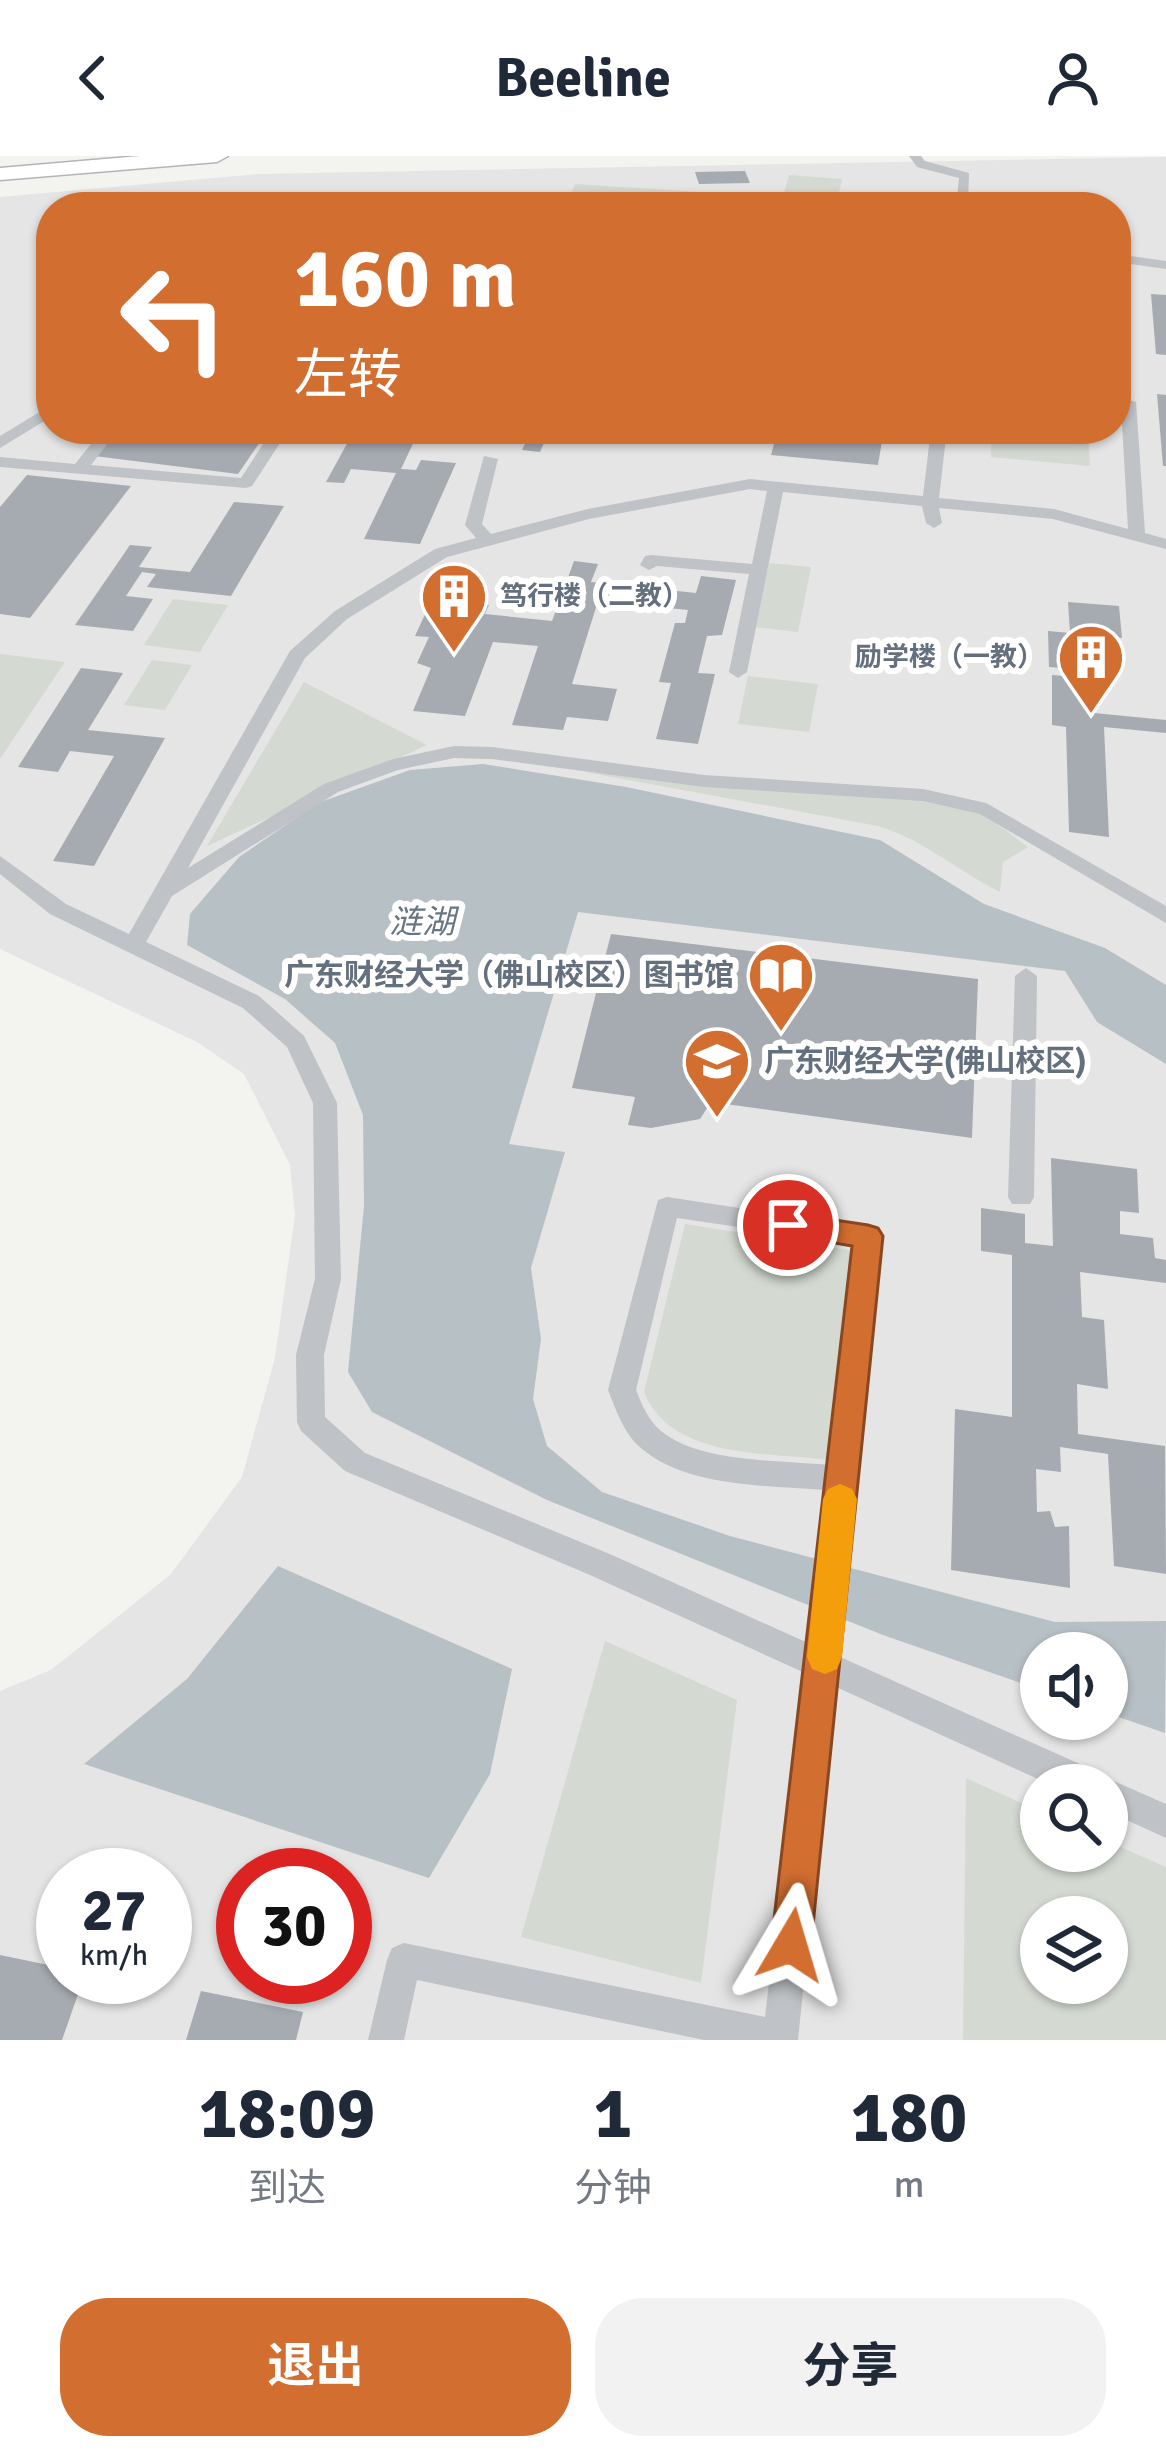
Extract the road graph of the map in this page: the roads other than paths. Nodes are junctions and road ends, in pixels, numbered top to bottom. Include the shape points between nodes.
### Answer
1 (217, 156) edge
2 (918, 160) edge
3 (0, 174) edge
4 (963, 192) edge
5 (1131, 260) edge
6 (1166, 265) edge
7 (36, 420) edge
8 (0, 443) edge
9 (99, 444) edge
10 (271, 444) edge
11 (938, 444) edge
12 (1131, 444) edge
13 (490, 459) dead end
14 (0, 461) edge
15 (80, 467) junction
16 (776, 487) junction
17 (932, 513) junction
18 (1137, 533) junction
19 (487, 540) junction
20 (1166, 544) edge
21 (649, 565) dead end
22 (759, 570) junction
23 (738, 672) dead end
24 (0, 863) edge
25 (165, 891) junction
26 (1166, 916) edge
27 (134, 944) junction
28 (1026, 976) dead end
29 (1021, 1198) dead end
30 (843, 1480) junction
31 (824, 1664) junction
32 (1042, 1764) edge
33 (1128, 1804) edge
34 (1166, 1821) edge
35 (780, 2039) edge
36 (386, 2040) edge

1 - 3 highway
2 - 4 street via 965,176
5 - 6 street
7 - 8 street
9 - 15 street
10 - 15 street via 246,483
11 - 17 street
12 - 18 street
13 - 19 street via 472,525
14 - 15 street
16 - 17 street
16 - 19 street via 750,484
16 - 22 street
17 - 18 street via 1054,514
18 - 20 street
19 - 25 street via 401,576 297,655
21 - 22 street
22 - 23 street
24 - 27 street via 58,910
25 - 26 street via 331,788 454,752 704,781 923,795 986,809
25 - 27 street
27 - 31 street via 251,1002 296,1042 325,1103 328,1279 310,1355 310,1422 355,1462
28 - 29 street
30 - 30 street via 868,1236 667,1207 622,1390 632,1415 650,1440 680,1459
30 - 31 street
31 - 32 street
31 - 35 street
33 - 34 street
35 - 36 street via 404,1960

